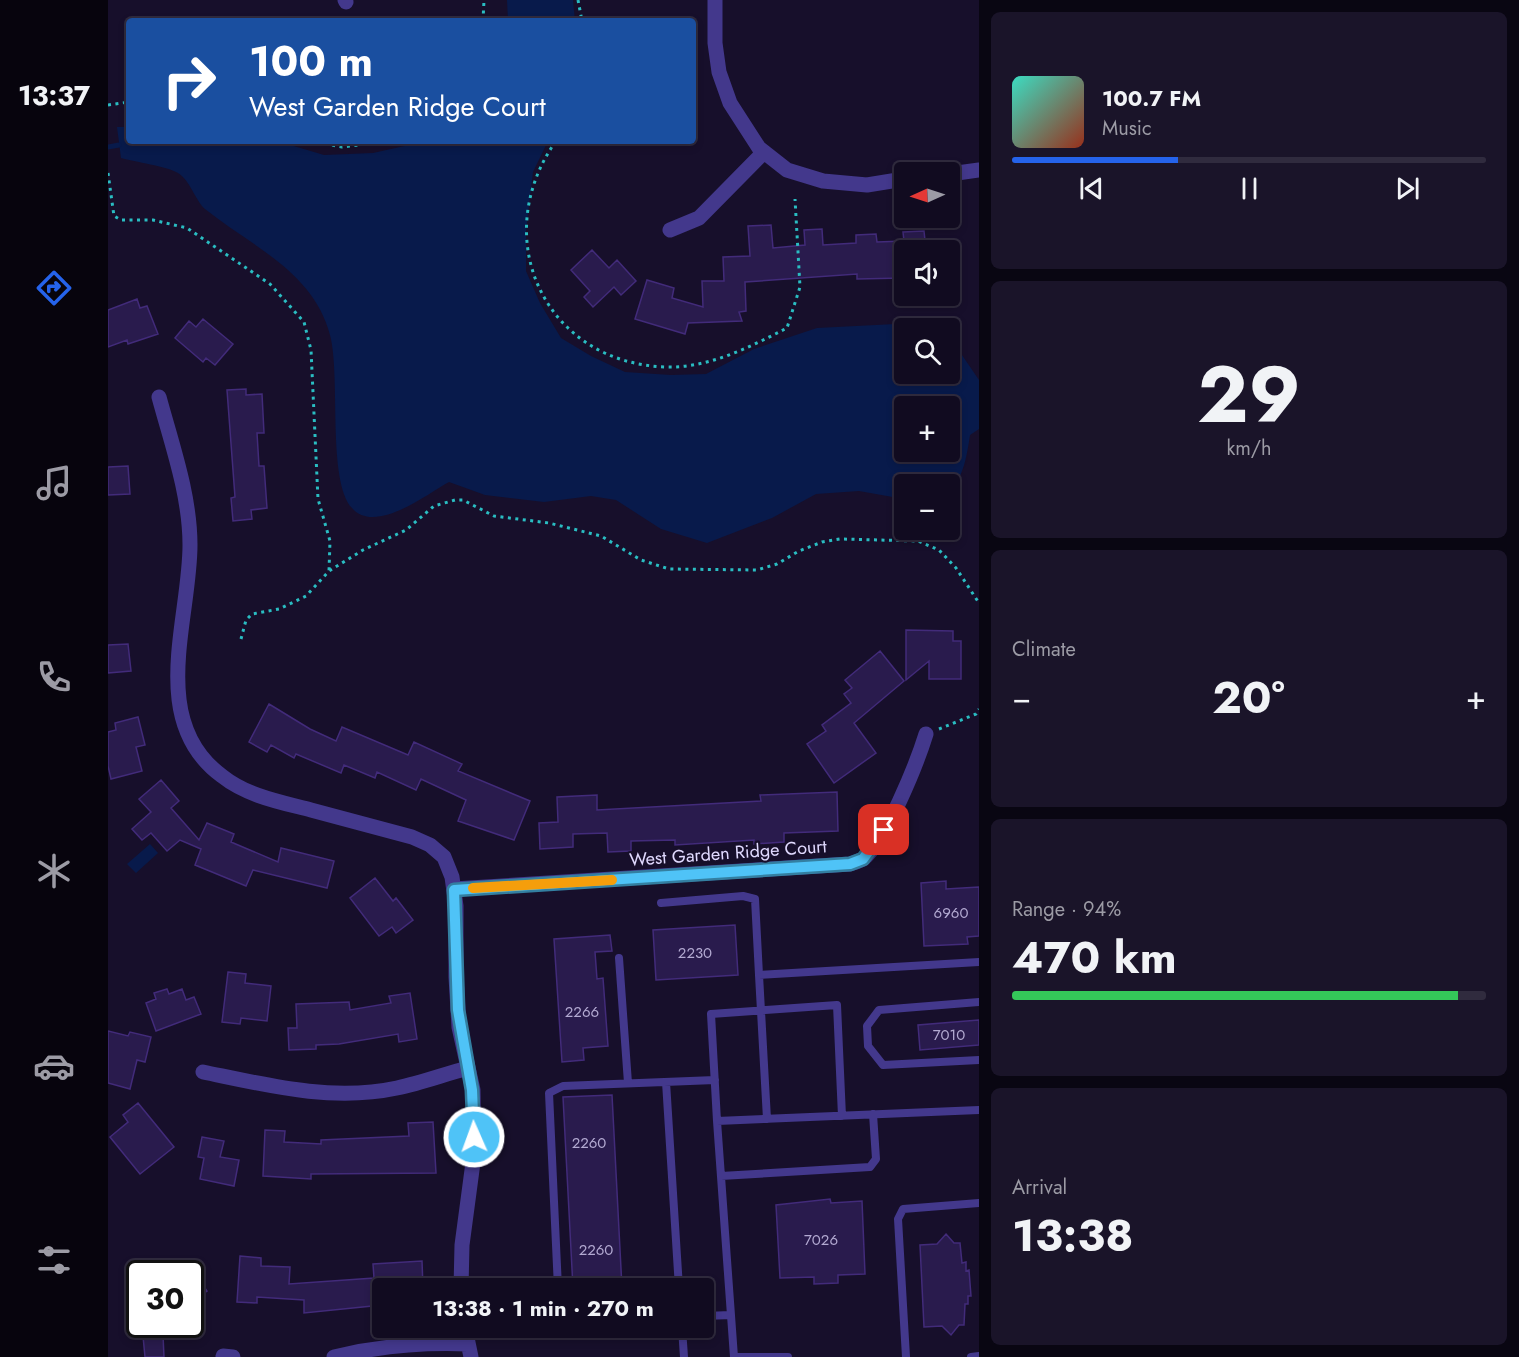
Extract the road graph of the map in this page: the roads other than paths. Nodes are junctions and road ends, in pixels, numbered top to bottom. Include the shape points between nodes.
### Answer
1 (715, 0) edge
2 (764, 152) junction
3 (979, 170) edge
4 (960, 173) edge
5 (894, 180) edge
6 (670, 230) dead end
7 (159, 397) dead end
8 (926, 734) road end
9 (454, 890) junction
10 (661, 903) dead end
11 (620, 958) dead end
12 (979, 962) edge
13 (759, 975) junction
14 (979, 1002) edge
15 (761, 1009) junction
16 (979, 1060) edge
17 (468, 1068) junction
18 (203, 1072) dead end
19 (715, 1080) junction
20 (666, 1082) junction
21 (628, 1083) junction
22 (979, 1110) edge
23 (873, 1114) junction
24 (842, 1116) junction
25 (767, 1119) junction
26 (717, 1121) junction
27 (721, 1176) junction
28 (979, 1203) edge
29 (461, 1278) edge
30 (558, 1278) edge
31 (678, 1278) edge
32 (731, 1315) junction
33 (714, 1316) edge
34 (683, 1338) edge
35 (469, 1351) edge
36 (979, 1356) edge
37 (334, 1357) edge
38 (684, 1357) edge
39 (734, 1357) edge
40 (788, 1357) edge
41 (906, 1357) edge
42 (970, 1357) edge

1 - 2 street via 719,72 730,103
2 - 5 street via 787,170 823,181 867,185
2 - 6 street via 699,218
3 - 4 street
7 - 9 street via 182,483 190,545 178,642 183,728 200,755 221,776 257,795 430,845 444,857
8 - 9 street, West Garden Ridge Court via 914,773 884,830 863,859 850,864
9 - 17 street via 459,1027
10 - 13 lane via 743,896 755,899
11 - 21 lane
12 - 13 lane
13 - 15 lane
14 - 16 lane via 879,1010 867,1026 868,1046 883,1065
15 - 19 lane via 711,1014
15 - 24 lane via 837,1005
15 - 25 lane
17 - 18 street via 397,1088 340,1092 293,1091
17 - 29 street via 474,1155
19 - 20 lane
19 - 26 lane
20 - 21 lane
20 - 31 lane
21 - 30 lane via 563,1086 549,1093
22 - 23 lane
23 - 24 lane
23 - 27 lane via 876,1159 870,1167
24 - 25 lane
25 - 26 lane
26 - 27 lane
27 - 32 lane
28 - 41 lane via 903,1209 898,1219
32 - 33 lane
32 - 39 lane
34 - 38 lane
35 - 37 street via 426,1342
36 - 42 lane
39 - 40 lane

